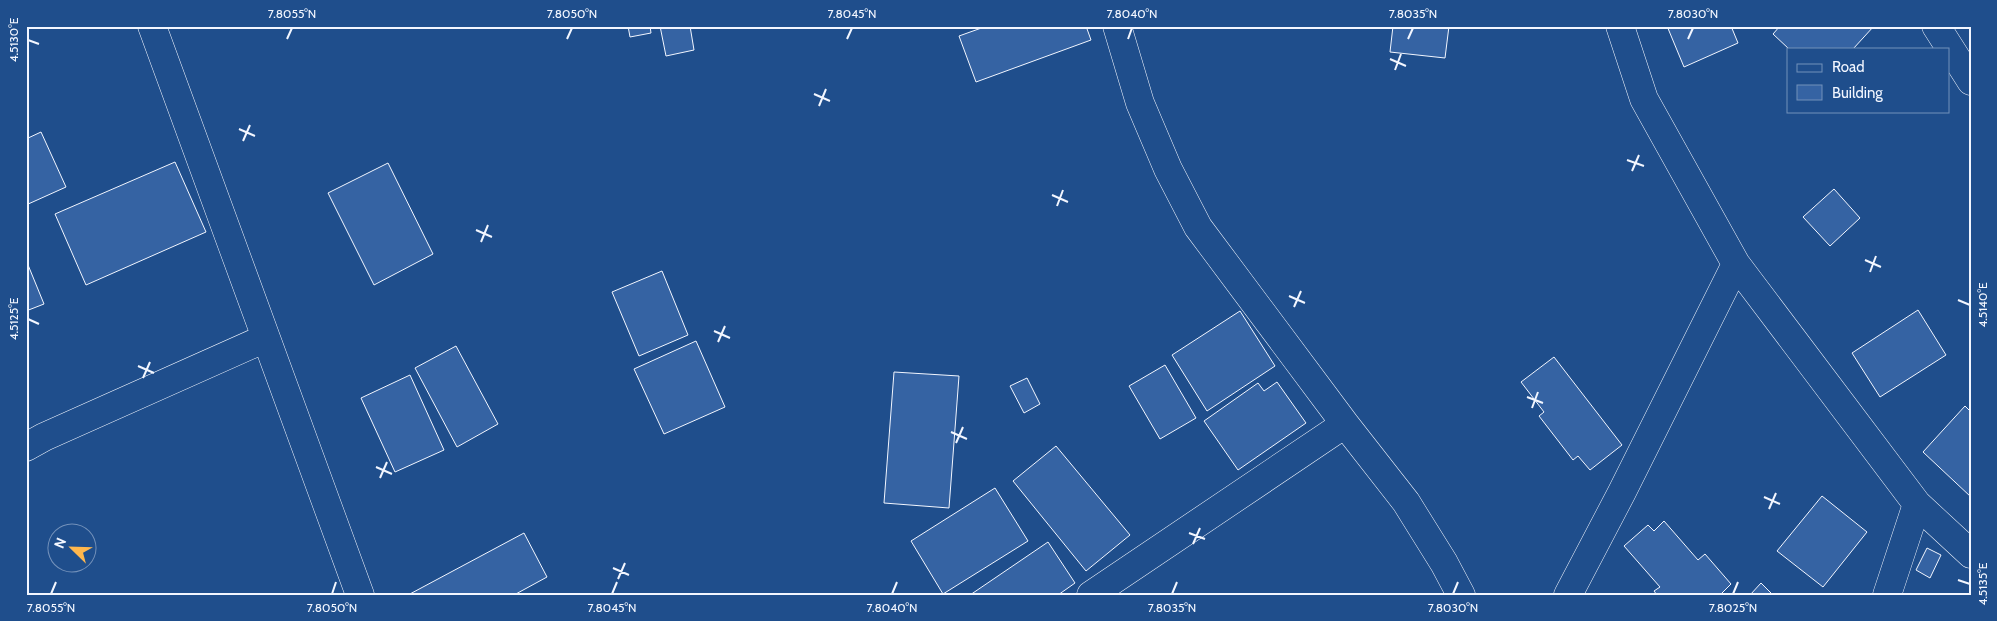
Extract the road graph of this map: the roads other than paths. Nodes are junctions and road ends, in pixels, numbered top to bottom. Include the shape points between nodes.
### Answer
1 (152, 26) edge
2 (1117, 26) edge
3 (1620, 26) edge
4 (1936, 26) edge
5 (1971, 81) edge
6 (1736, 264) junction
7 (266, 338) junction
8 (1345, 424) junction
9 (26, 447) edge
10 (1917, 504) junction
11 (1971, 554) edge
12 (360, 595) edge
13 (1091, 595) edge
14 (1461, 595) edge
15 (1568, 595) edge
16 (1887, 595) edge

1 - 7 street
2 - 8 street via 1140,102 1168,169 1198,227
3 - 6 street via 1644,99
4 - 5 street
6 - 10 street
6 - 15 street
7 - 9 street
7 - 12 street
8 - 13 street
8 - 14 street via 1406,502
10 - 11 street
10 - 16 street

